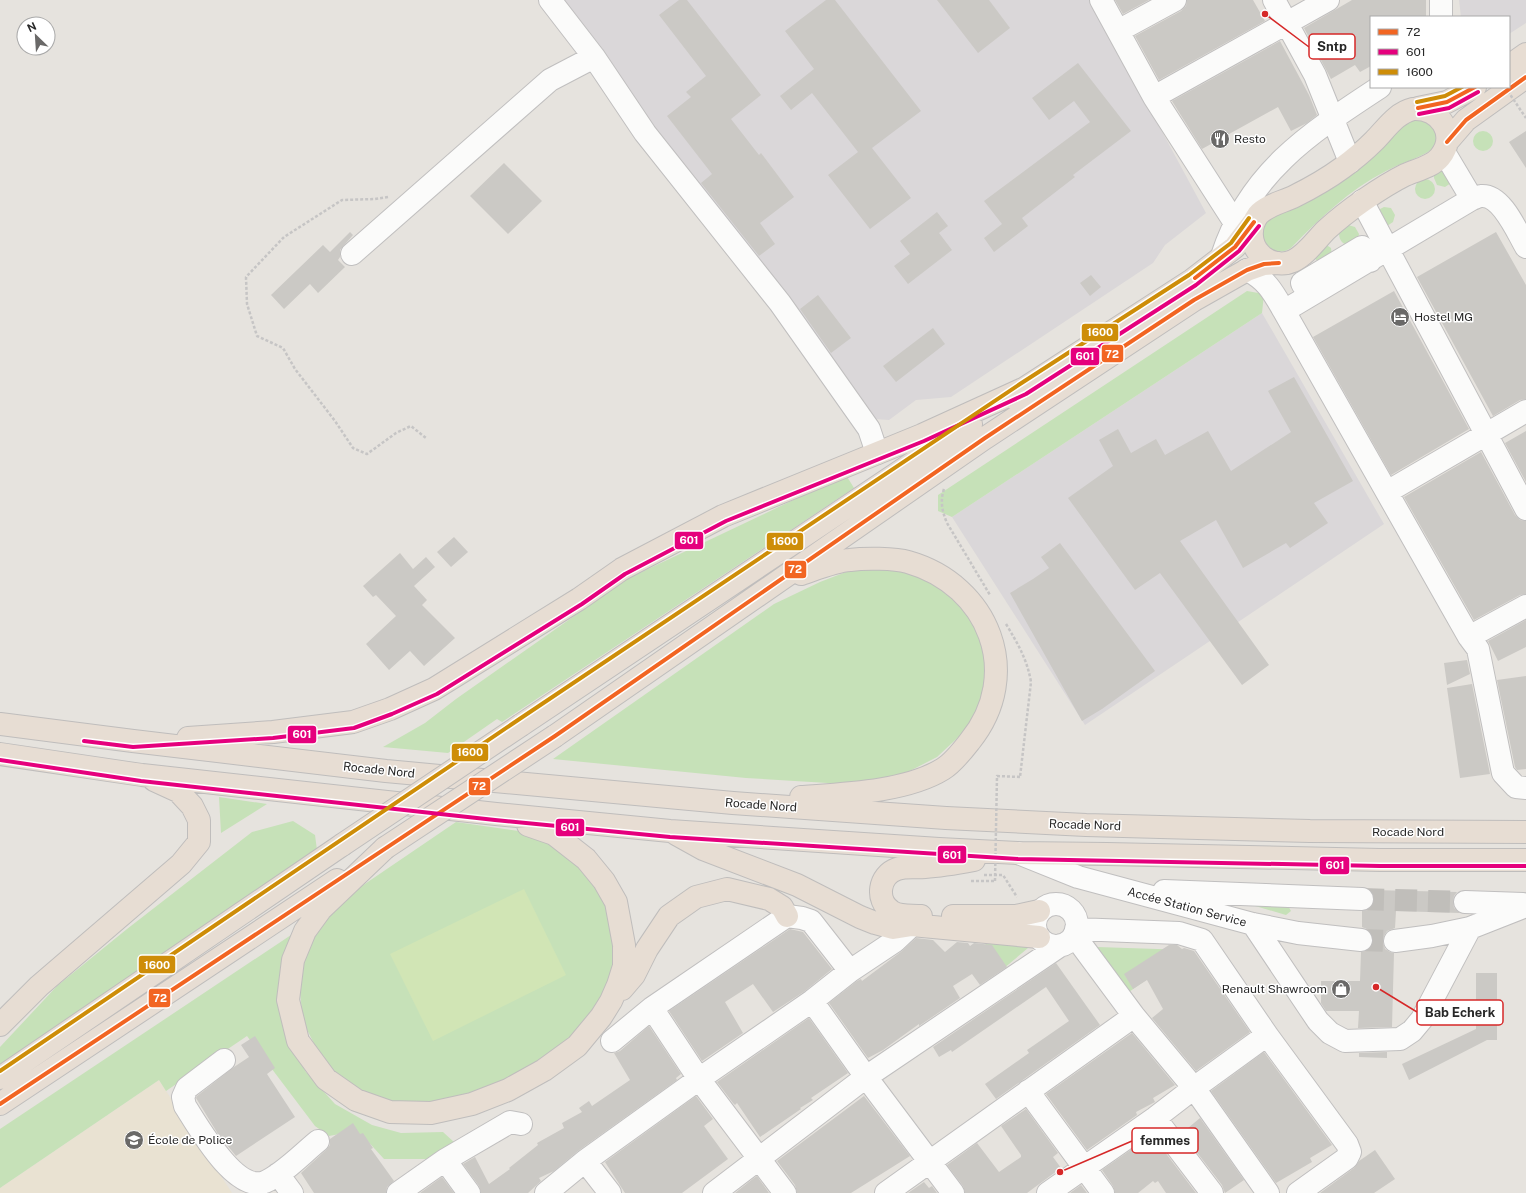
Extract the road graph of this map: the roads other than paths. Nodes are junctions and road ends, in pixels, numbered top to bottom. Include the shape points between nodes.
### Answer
1 (550, 0) edge
2 (1101, 0) edge
3 (1175, 0) edge
4 (1274, 0) edge
5 (1328, 0) edge
6 (1441, 0) edge
7 (1442, 16) edge
8 (1287, 22) junction
9 (1118, 31) junction
10 (1526, 54) edge
11 (594, 57) junction
12 (1510, 65) edge
13 (1526, 77) edge
14 (1510, 87) edge
15 (1379, 88) edge
16 (1469, 88) edge
17 (1526, 89) edge
18 (1500, 93) edge
19 (1154, 97) junction
20 (1418, 108) junction
21 (1333, 119) junction
22 (1445, 147) junction
23 (1350, 162) junction
24 (1362, 201) junction
25 (1468, 202) junction
26 (1244, 223) junction
27 (1526, 247) edge
28 (1387, 251) junction
29 (352, 254) dead end
30 (1279, 263) junction
31 (1247, 270) junction
32 (1284, 311) junction
33 (1023, 390) junction
34 (1526, 411) edge
35 (1486, 434) junction
36 (877, 453) junction
37 (1387, 492) junction
38 (1526, 509) edge
39 (784, 578) junction
40 (1526, 606) edge
41 (1469, 637) junction
42 (0, 724) edge
43 (133, 741) junction
44 (0, 754) edge
45 (142, 775) junction
46 (1526, 788) edge
47 (733, 803) junction
48 (496, 814) junction
49 (670, 831) junction
50 (1526, 832) edge
51 (385, 848) junction
52 (1018, 853) junction
53 (1526, 860) edge
54 (1121, 889) junction
55 (1362, 899) tunnel mouth
56 (1465, 902) tunnel mouth
57 (1526, 905) edge
58 (1033, 913) junction
59 (788, 916) junction
60 (1254, 924) junction
61 (912, 925) junction
62 (1470, 928) junction
63 (1070, 936) junction
64 (1039, 937) junction
65 (1361, 940) tunnel mouth
66 (1395, 941) tunnel mouth
67 (850, 972) junction
68 (611, 1001) junction
69 (812, 1001) junction
70 (652, 1008) junction
71 (1134, 1016) junction
72 (0, 1025) edge
73 (1267, 1035) junction
74 (612, 1041) dead end
75 (224, 1060) dead end
76 (866, 1077) junction
77 (0, 1078) edge
78 (699, 1079) junction
79 (1194, 1088) junction
80 (1028, 1091) junction
81 (0, 1104) edge
82 (1155, 1118) junction
83 (521, 1124) dead end
84 (318, 1141) dead end
85 (759, 1158) junction
86 (445, 1160) junction
87 (585, 1161) junction
88 (930, 1162) junction
89 (1085, 1167) junction
90 (266, 1183) edge
91 (292, 1193) edge
92 (398, 1193) edge
93 (469, 1193) edge
94 (546, 1193) edge
95 (610, 1193) edge
96 (714, 1193) edge
97 (784, 1193) edge
98 (886, 1193) edge
99 (953, 1193) edge
100 (1048, 1193) edge
101 (1103, 1193) edge
102 (1212, 1193) edge
103 (1268, 1193) edge
104 (1298, 1193) edge

1 - 11 street
2 - 9 street
3 - 9 street
4 - 8 street
5 - 8 street
6 - 7 street
8 - 19 street
8 - 21 street via 1315,75
9 - 19 street
10 - 12 highway
11 - 29 street via 550,80
11 - 36 street via 645,133 780,303 869,429
13 - 14 highway
15 - 21 street
16 - 20 highway via 1447,102
17 - 18 street via 1522,92
18 - 22 highway via 1466,120
19 - 26 street
20 - 22 highway via 1432,112 1440,119 1447,132
20 - 23 highway via 1399,115
21 - 23 street
21 - 26 street via 1313,132 1276,164 1260,182 1247,202
22 - 24 highway via 1434,163 1393,182
22 - 25 street
23 - 26 highway via 1310,188 1267,208
24 - 28 street
24 - 30 highway via 1298,258 1289,263
25 - 27 street via 1482,196 1496,201
25 - 28 street
26 - 30 highway via 1257,251 1264,258
26 - 33 highway via 1235,246 1192,280
28 - 32 street
28 - 35 street
30 - 31 highway via 1264,264
31 - 32 street via 1270,287
31 - 39 highway via 1194,300 985,438
32 - 37 street
33 - 36 highway
33 - 77 highway, bridge via 521,724
34 - 35 street
35 - 37 street
35 - 38 street
36 - 43 highway via 724,516 659,549 622,569 579,599 434,689 390,709 353,722 324,726
37 - 41 street
39 - 47 highway via 850,560 907,562 942,576 969,598 991,637 996,670 990,709 980,729 965,747 943,769 919,781 872,791
39 - 51 highway, bridge via 555,736
40 - 41 street
41 - 46 street via 1478,649 1503,773 1516,787
42 - 43 highway, Rocade Nord
43 - 47 highway, Rocade Nord via 386,771
44 - 45 highway
45 - 48 highway
45 - 72 highway via 178,791 192,806 199,820 199,842 182,864 55,972
47 - 50 highway, Rocade Nord via 1086,825 1310,831
48 - 49 highway
48 - 68 highway via 554,834 586,860 607,886 616,902 624,945 624,966
49 - 52 highway
49 - 61 highway via 703,849 797,885 875,923 893,928
51 - 68 highway via 321,909 305,931 293,960 288,1000 298,1041 326,1079 356,1100 390,1112 431,1113 472,1104 508,1090 544,1070 577,1046 602,1017
51 - 81 highway
52 - 53 highway via 1380,860
52 - 54 street, Accée Station Service via 1078,877
52 - 58 highway via 940,866 898,869 886,876 881,894 886,907 903,915 1006,917
54 - 55 street
54 - 60 street, Accée Station Service
56 - 57 street
57 - 62 street
58 - 63 street via 1051,904 1065,906 1075,916
58 - 64 street
59 - 67 street via 811,922
59 - 68 highway via 782,907 769,898 727,890 696,897 669,916 647,949 634,975
59 - 70 street
60 - 62 street via 1318,1021 1330,1033 1345,1041 1400,1039 1412,1031 1422,1019
60 - 65 street, Accée Station Service via 1298,933
61 - 64 highway
61 - 67 street via 895,941
62 - 66 street
63 - 64 street via 1049,944
63 - 71 street
63 - 73 street via 1179,933 1202,940
63 - 76 street
67 - 69 street
69 - 76 street
69 - 78 street
70 - 74 street
70 - 78 street
71 - 79 street
71 - 80 street
73 - 79 street
73 - 104 street via 1347,1144 1350,1152 1346,1158
75 - 90 street via 187,1088 183,1097 185,1106 231,1170 254,1184
76 - 85 street
76 - 88 street
78 - 85 street
78 - 87 street
79 - 82 street
79 - 103 street
80 - 88 street
80 - 89 street
82 - 89 street
82 - 102 street
83 - 86 street via 510,1122
84 - 90 street
85 - 96 street
85 - 97 street
86 - 92 street
86 - 93 street
87 - 94 street
87 - 95 street
88 - 98 street
88 - 99 street
89 - 100 street
89 - 101 street
90 - 91 street

